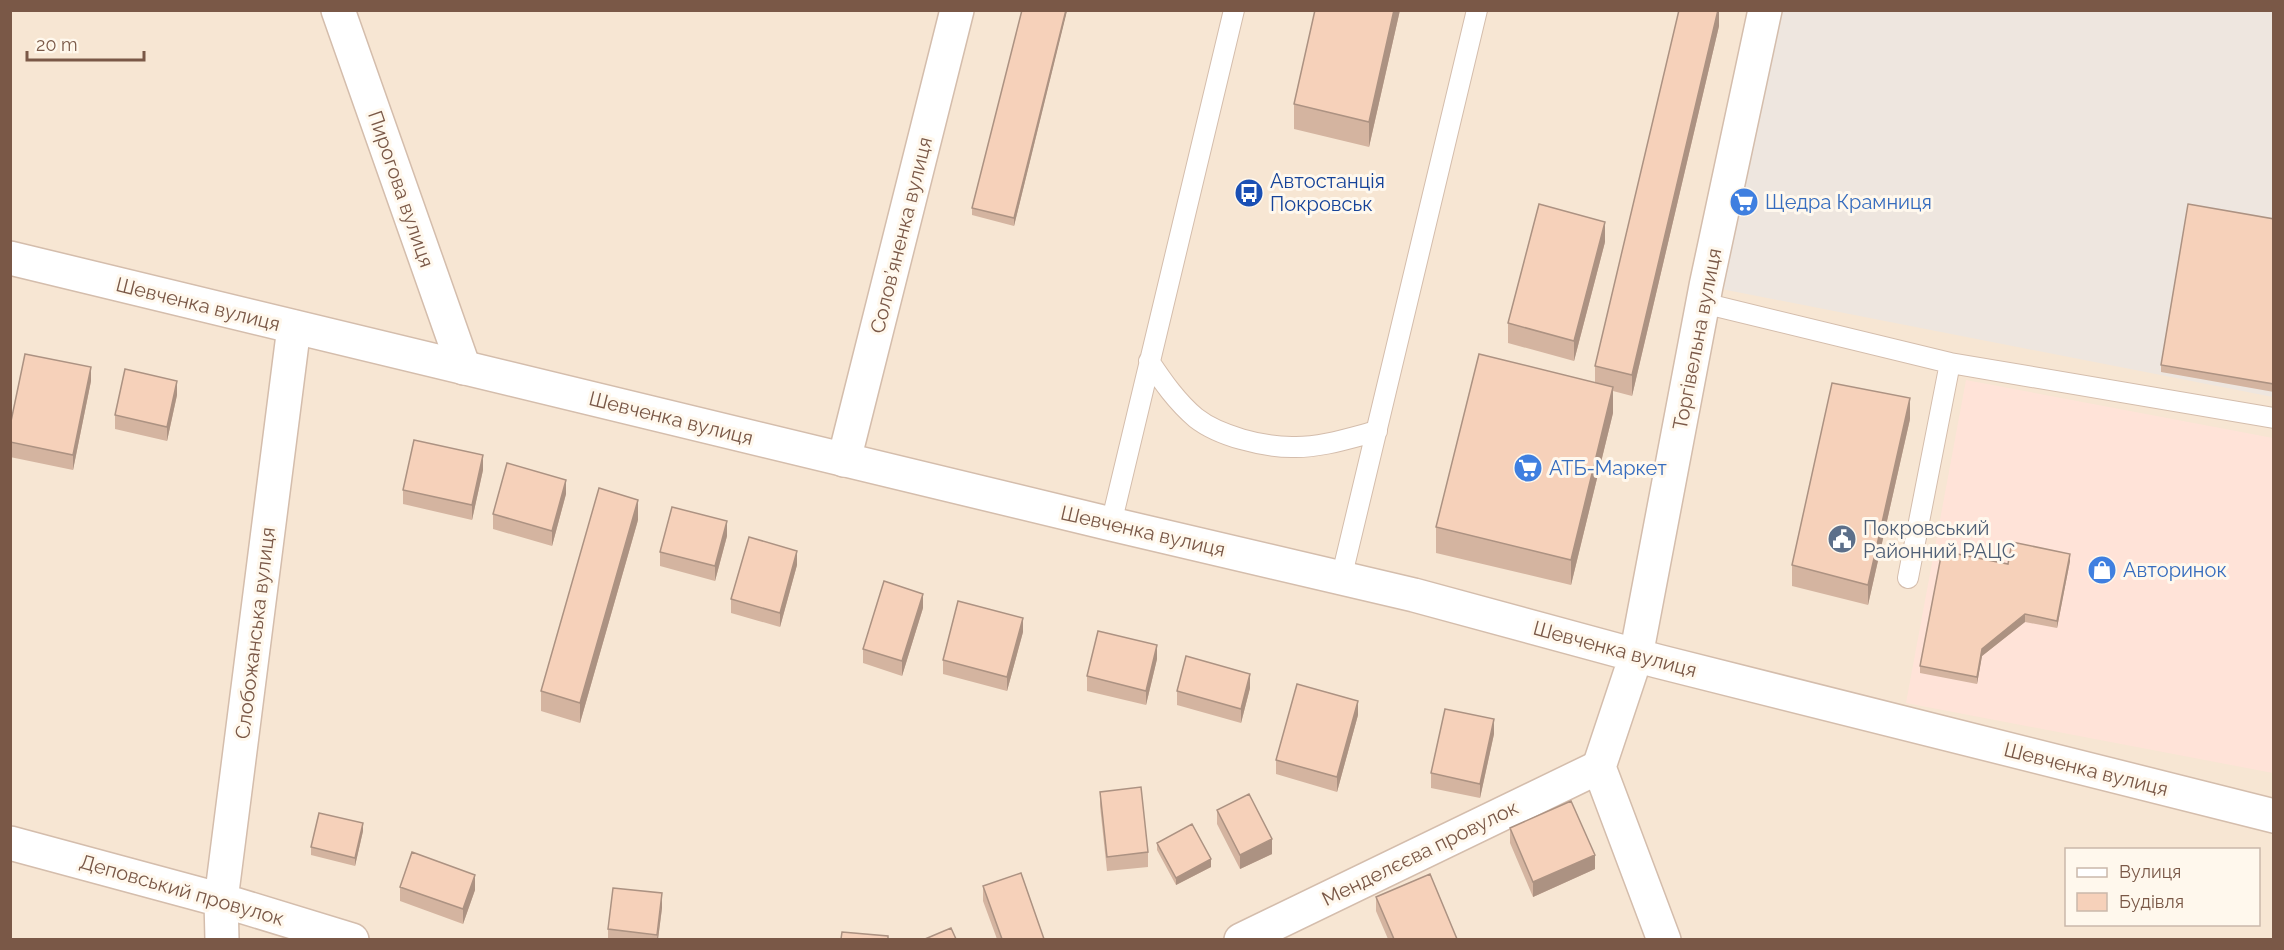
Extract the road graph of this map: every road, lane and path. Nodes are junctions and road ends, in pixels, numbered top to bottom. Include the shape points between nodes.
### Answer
1 (338, 10) edge
2 (957, 10) edge
3 (1234, 10) edge
4 (1477, 10) edge
5 (1765, 10) edge
6 (10, 258) edge
7 (1703, 303) junction
8 (294, 327) junction
9 (1149, 362) junction
10 (1950, 363) junction
11 (464, 368) junction
12 (2274, 418) edge
13 (1377, 431) junction
14 (844, 460) junction
15 (1111, 524) junction
16 (1908, 578) dead end
17 (1341, 579) junction
18 (1636, 656) junction
19 (1599, 767) junction
20 (2274, 816) edge
21 (10, 843) edge
22 (221, 900) junction
23 (222, 939) edge
24 (352, 939) edge
25 (1241, 939) edge
26 (1664, 939) edge

1 - 11 street, Пирогова вулиця
2 - 14 street, Солов’яненка вулиця
3 - 9 lane
4 - 13 lane
5 - 7 street, Торгівельна вулиця
6 - 8 street, Шевченка вулиця
7 - 10 lane
7 - 18 street, Торгівельна вулиця
8 - 11 street, Шевченка вулиця
8 - 22 street, Слобожанська вулиця
9 - 13 lane via 1171,393 1198,419 1229,435 1292,447 1332,443
9 - 15 lane
10 - 12 lane
10 - 16 lane
11 - 14 street, Шевченка вулиця
13 - 17 lane
14 - 15 street, Шевченка вулиця
15 - 17 street, Шевченка вулиця
17 - 18 street, Шевченка вулиця
18 - 19 street, Торгівельна вулиця
18 - 20 street, Шевченка вулиця
19 - 25 street, Менделєєва провулок
19 - 26 street
21 - 22 street, Деповський провулок
22 - 23 street, Слобожанська вулиця
22 - 24 street, Деповський провулок

